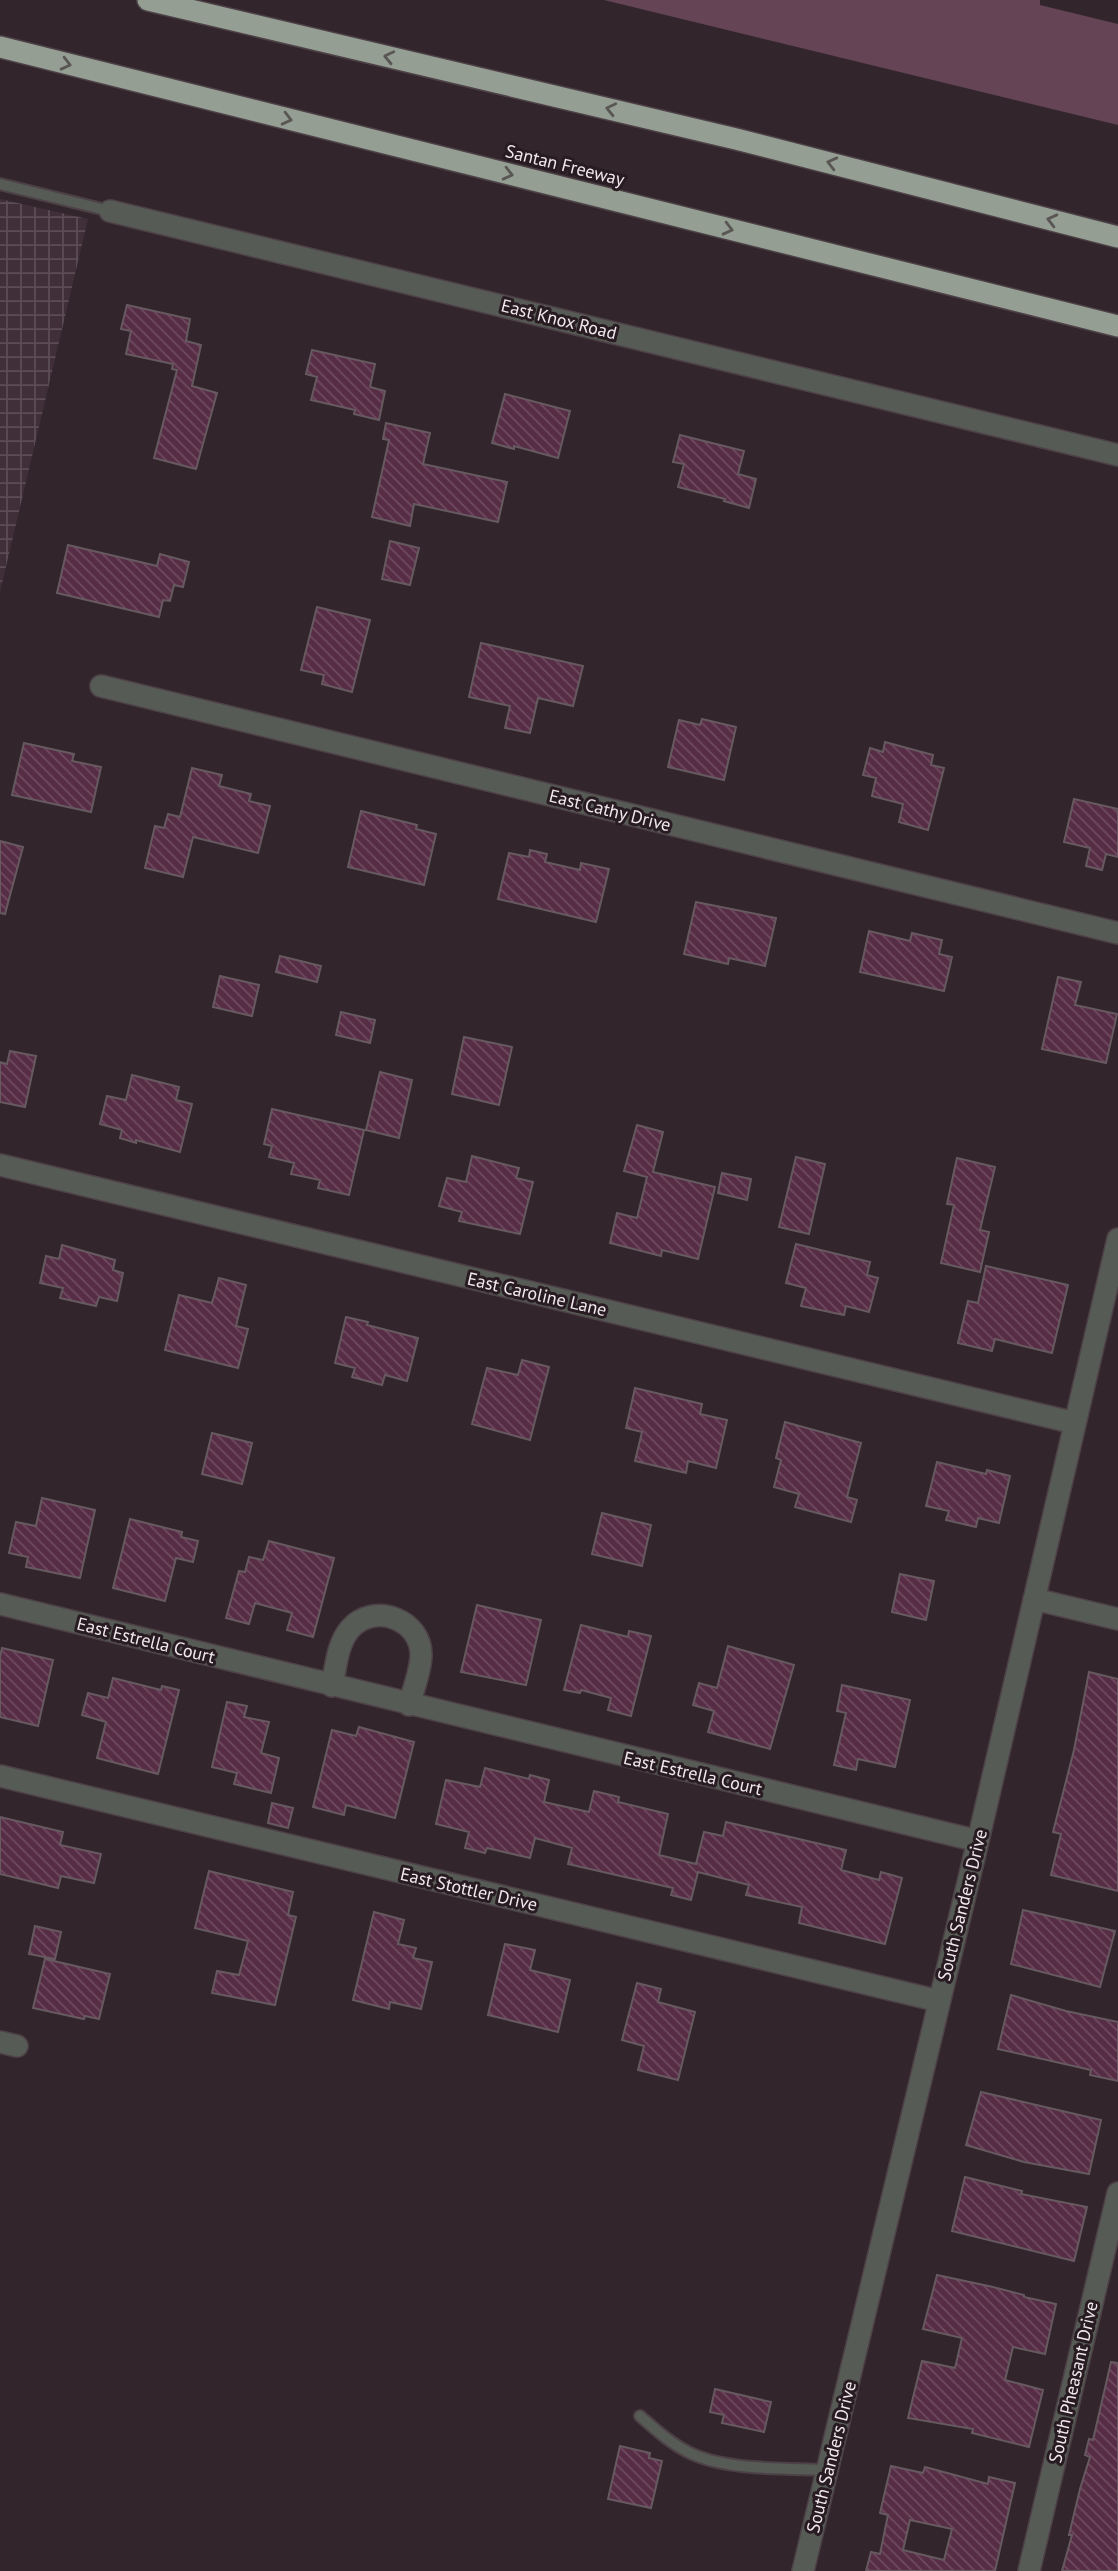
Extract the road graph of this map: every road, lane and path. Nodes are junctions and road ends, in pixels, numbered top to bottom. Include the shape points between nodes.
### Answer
1 (148, 0) edge
2 (0, 47) edge
3 (0, 184) edge
4 (110, 211) joint
5 (1118, 237) edge
6 (1118, 326) edge
7 (1118, 455) edge
8 (101, 686) dead end
9 (1118, 933) edge
10 (0, 1165) edge
11 (1118, 1238) edge
12 (1074, 1423) junction
13 (1034, 1599) junction
14 (0, 1604) edge
15 (1118, 1619) edge
16 (332, 1686) junction
17 (409, 1705) junction
18 (0, 1776) edge
19 (978, 1841) junction
20 (939, 2001) junction
21 (1118, 2193) edge
22 (640, 2416) dead end
23 (828, 2470) junction
24 (803, 2571) edge
25 (1029, 2571) edge

5 -> 1 highway via 736,139
2 -> 6 highway, Santan Freeway
3 - 4 lane, East Knox Road
4 - 7 street, East Knox Road
8 - 9 street, East Cathy Drive
10 - 12 street, East Caroline Lane
11 - 12 street, South Sanders Drive
12 - 13 street, South Sanders Drive
13 - 15 street
13 - 19 street, South Sanders Drive
14 - 16 street, East Estrella Court
16 - 17 street, East Estrella Court
16 - 17 street via 340,1648 352,1626 376,1615 389,1616 402,1621 419,1642 421,1656
17 - 19 street, East Estrella Court
18 - 20 street, East Stottler Drive
19 - 20 street, South Sanders Drive
20 - 23 street, South Sanders Drive
21 - 25 street, South Pheasant Drive
22 - 23 lane via 690,2453 747,2465
23 - 24 street, South Sanders Drive

